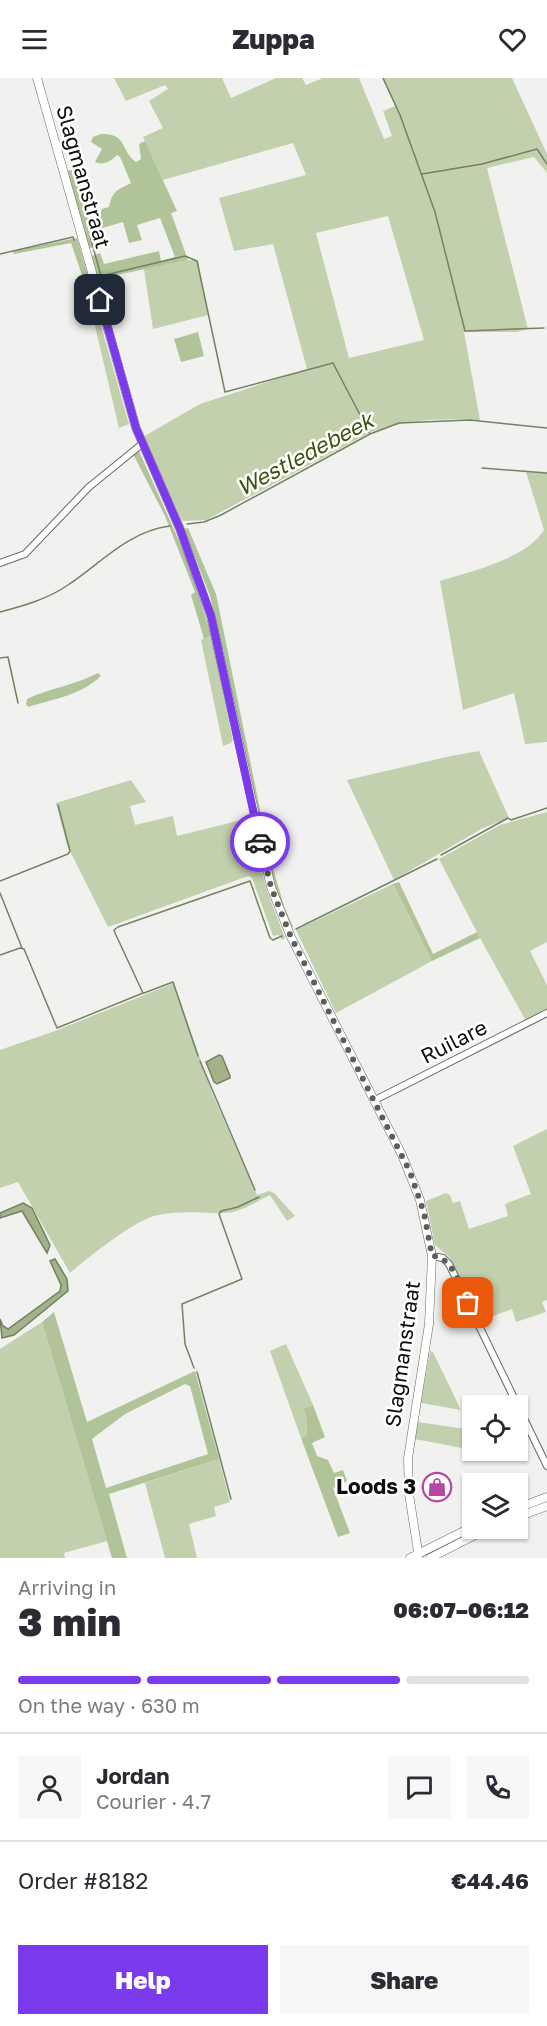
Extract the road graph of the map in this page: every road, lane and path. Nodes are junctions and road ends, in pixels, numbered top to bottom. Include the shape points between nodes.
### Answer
1 (37, 78) edge
2 (142, 444) junction
3 (0, 563) edge
4 (547, 1013) edge
5 (375, 1100) junction
6 (432, 1256) junction
7 (547, 1466) edge
8 (547, 1497) edge
9 (528, 1504) edge
10 (547, 1506) edge
11 (528, 1513) edge
12 (462, 1533) edge
13 (467, 1539) edge
14 (420, 1556) edge
15 (410, 1558) edge
16 (430, 1558) edge

1 - 2 main road, Slagmanstraat
2 - 3 street via 89,487 25,554
2 - 5 main road, Slagmanstraat via 180,529 209,609 271,887 291,937
4 - 5 street, Ruilare
5 - 6 main road, Slagmanstraat via 416,1186
6 - 7 street via 449,1264
6 - 14 main road, Slagmanstraat via 429,1324 408,1458 410,1503
8 - 9 main road
10 - 11 main road
12 - 14 main road
13 - 16 main road
14 - 15 main road

